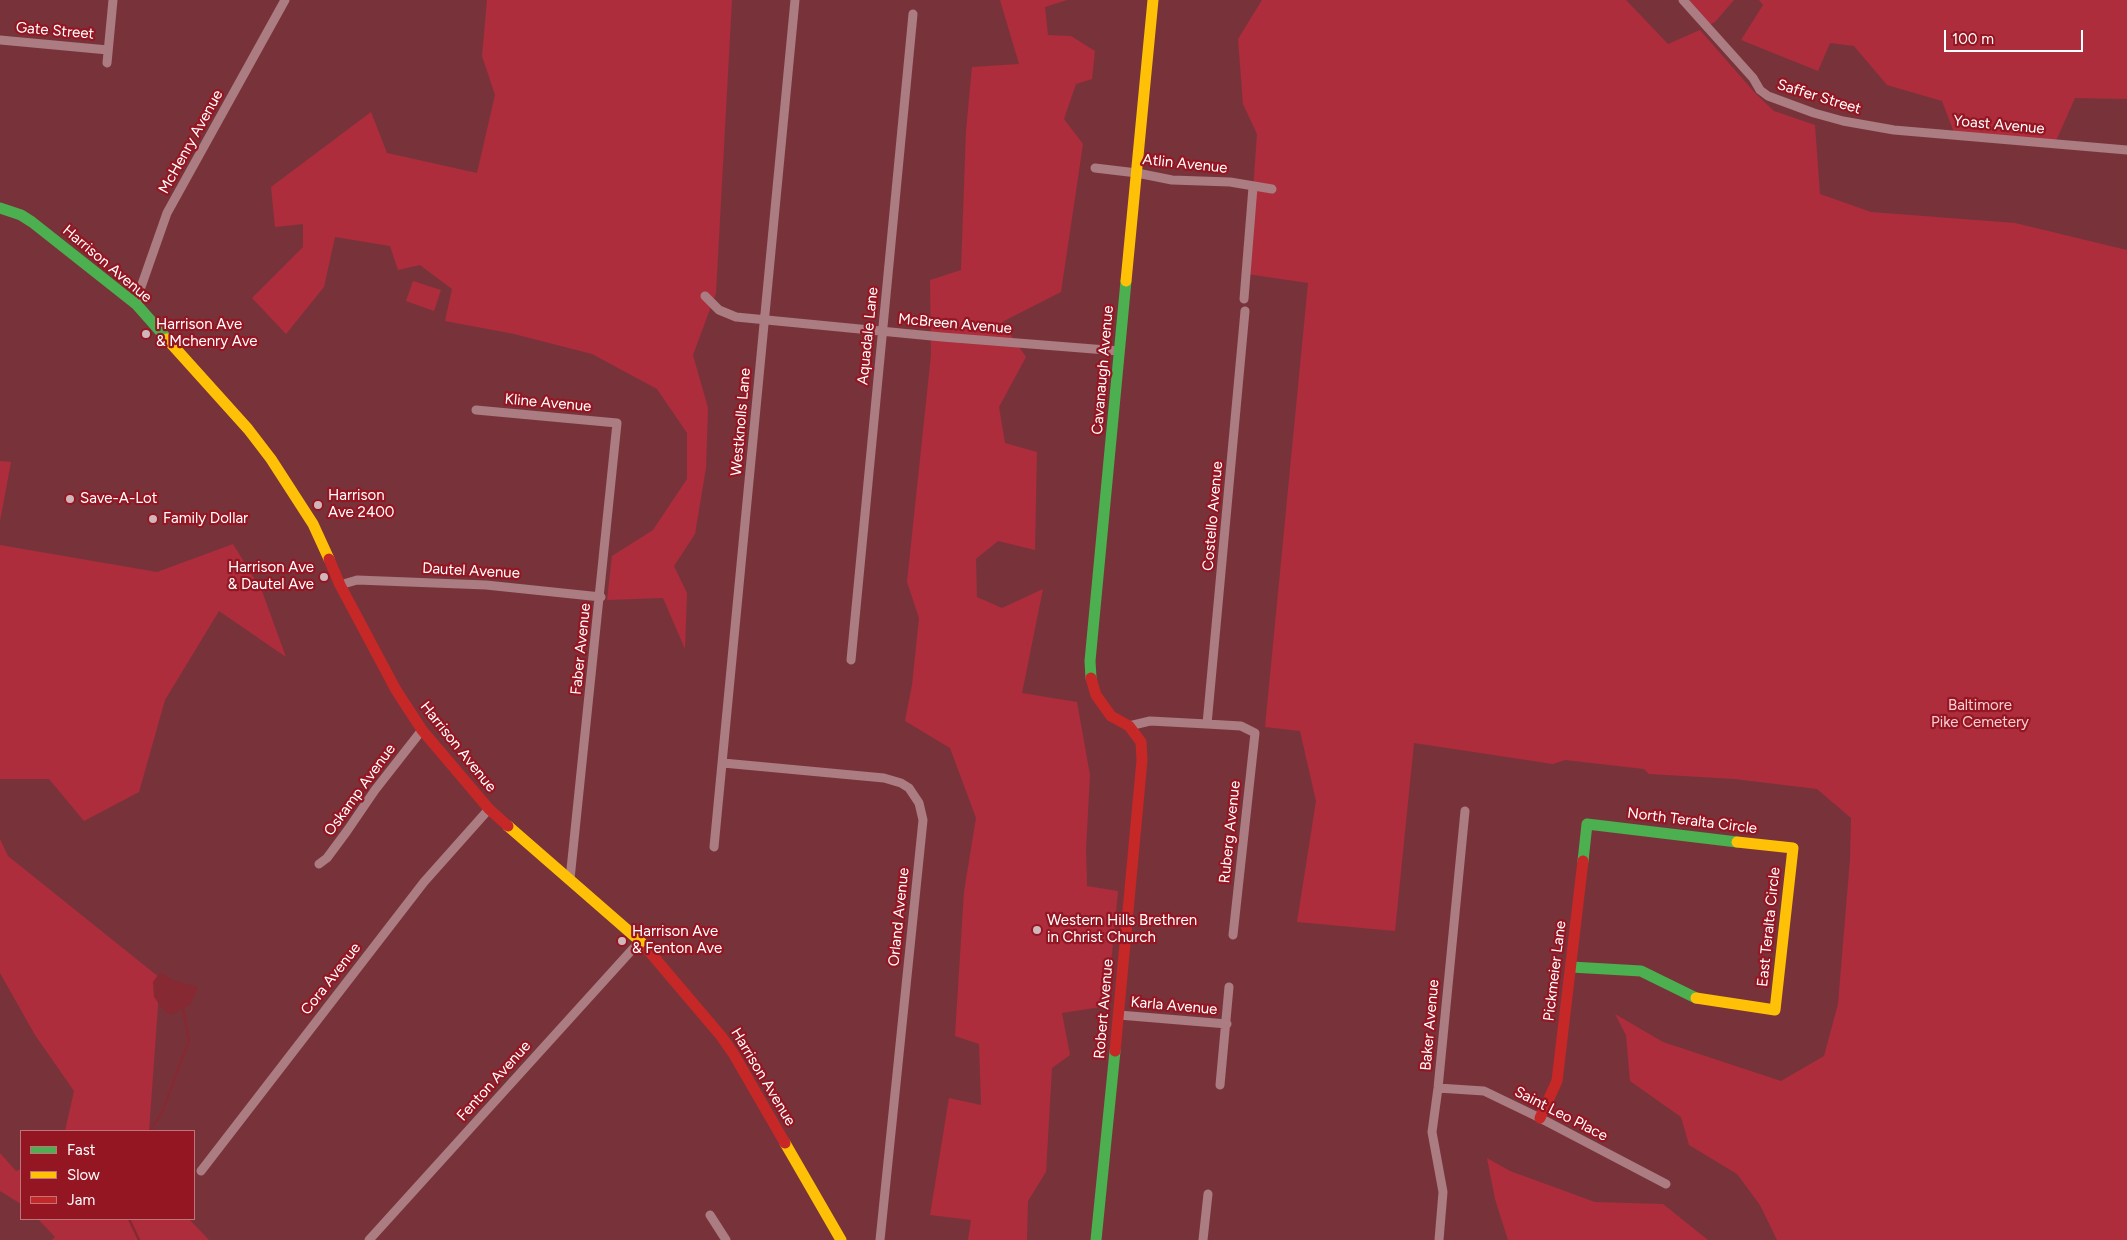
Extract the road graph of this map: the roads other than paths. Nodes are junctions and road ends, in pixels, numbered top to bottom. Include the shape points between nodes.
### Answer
1 (113, 0) edge
2 (286, 0) edge
3 (796, 0) edge
4 (1154, 0) edge
5 (1683, 0) edge
6 (914, 14) dead end
7 (0, 40) edge
8 (108, 50) junction
9 (108, 63) dead end
10 (1870, 126) joint
11 (2127, 150) edge
12 (1096, 168) dead end
13 (1137, 173) junction
14 (1253, 187) junction
15 (1272, 189) dead end
16 (0, 208) edge
17 (705, 296) dead end
18 (1244, 299) dead end
19 (137, 305) junction
20 (1245, 312) dead end
21 (765, 320) junction
22 (883, 331) junction
23 (1119, 350) junction
24 (476, 410) dead end
25 (617, 423) joint
26 (340, 585) junction
27 (600, 597) junction
28 (851, 660) dead end
29 (1207, 724) junction
30 (1129, 726) junction
31 (422, 730) junction
32 (723, 763) junction
33 (489, 809) junction
34 (1464, 811) dead end
35 (1587, 824) joint
36 (714, 847) dead end
37 (1793, 848) joint
38 (319, 864) dead end
39 (570, 879) junction
40 (1232, 935) dead end
41 (640, 941) junction
42 (1571, 967) junction
43 (1229, 987) dead end
44 (1119, 1015) junction
45 (1227, 1024) junction
46 (1220, 1085) dead end
47 (1438, 1088) junction
48 (1540, 1118) junction
49 (201, 1171) dead end
50 (1666, 1184) dead end
51 (1208, 1194) dead end
52 (710, 1215) dead end
53 (369, 1240) edge
54 (726, 1240) edge
55 (841, 1240) edge
56 (880, 1240) edge
57 (1096, 1240) edge
58 (1203, 1240) edge
59 (1439, 1240) edge

1 - 8 street
2 - 19 street, McHenry Avenue via 167,214
3 - 21 street, Westknolls Lane
4 - 13 street, Cavanaugh Avenue
5 - 10 street, Saffer Street via 1768,96 1814,113
6 - 22 street, Aquadale Lane
7 - 8 street, Gate Street
8 - 9 street
10 - 11 street, Yoast Avenue
12 - 13 street, Atlin Avenue
13 - 14 street, Atlin Avenue via 1172,180 1230,182
13 - 23 street, Cavanaugh Avenue
14 - 15 street, Atlin Avenue
14 - 18 street
16 - 19 street, Harrison Avenue via 32,222
17 - 21 street, McBreen Avenue via 727,314
19 - 26 street, Harrison Avenue via 271,459 313,524
20 - 29 street, Costello Avenue
21 - 22 street, McBreen Avenue
21 - 32 street, Westknolls Lane
22 - 23 street, McBreen Avenue
22 - 28 street, Aquadale Lane
23 - 30 street, Cavanaugh Avenue via 1090,674 1102,706 1111,716
24 - 25 street, Kline Avenue
25 - 27 street, Faber Avenue
26 - 27 street, Dautel Avenue via 357,580 486,585
26 - 31 street, Harrison Avenue via 396,690
27 - 39 street, Faber Avenue
29 - 30 street via 1150,721
29 - 40 street, Ruberg Avenue via 1241,726 1255,733
30 - 44 street, Robert Avenue via 1142,742 1142,760
31 - 33 street, Harrison Avenue
31 - 38 street, Oskamp Avenue
32 - 36 street, Westknolls Lane
32 - 56 street, Orland Avenue via 884,778 909,788 919,803 923,820
33 - 39 street, Harrison Avenue
33 - 49 street, Cora Avenue via 424,882
34 - 47 street, Baker Avenue
35 - 37 street, North Teralta Circle
35 - 42 street, Pickmeier Lane
37 - 42 street, East Teralta Circle via 1775,1010 1695,998 1641,971
39 - 41 street, Harrison Avenue
41 - 53 street, Fenton Avenue
41 - 55 street, Harrison Avenue via 733,1053
42 - 48 street, Pickmeier Lane via 1557,1081
43 - 45 street
44 - 45 street, Karla Avenue
44 - 57 street, Robert Avenue
45 - 46 street
47 - 48 street, Saint Leo Place via 1484,1091
47 - 59 street, Baker Avenue via 1432,1132 1443,1192
48 - 50 street, Saint Leo Place
51 - 58 street
52 - 54 street

